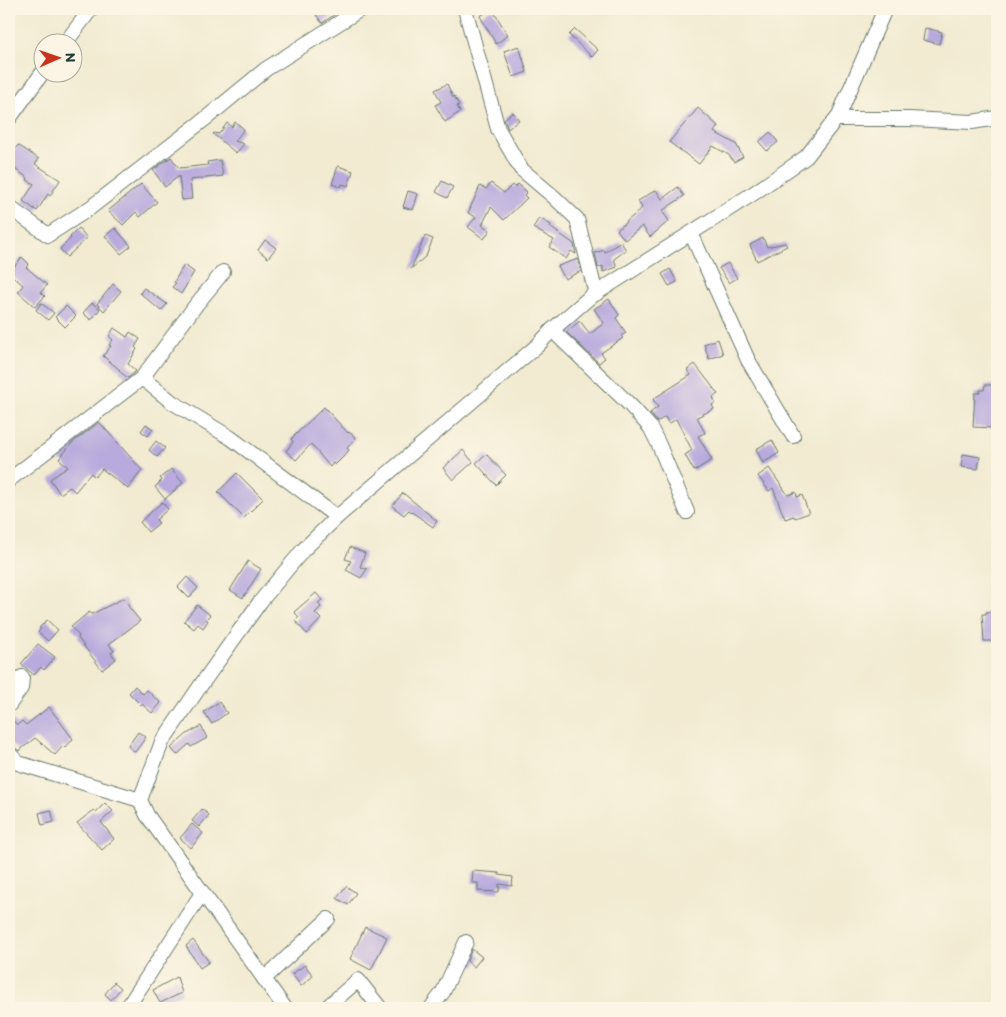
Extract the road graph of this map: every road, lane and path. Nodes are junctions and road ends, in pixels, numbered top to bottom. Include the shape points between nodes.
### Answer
1 (91, 9) edge
2 (361, 9) edge
3 (465, 9) edge
4 (885, 9) edge
5 (74, 32) edge
6 (36, 82) edge
7 (997, 118) edge
8 (9, 119) edge
9 (836, 119) junction
10 (9, 207) edge
11 (691, 233) junction
12 (223, 272) dead end
13 (596, 294) junction
14 (552, 330) junction
15 (142, 378) junction
16 (793, 436) dead end
17 (9, 480) edge
18 (688, 512) dead end
19 (337, 517) junction
20 (22, 677) dead end
21 (9, 705) edge
22 (9, 752) edge
23 (140, 800) junction
24 (202, 893) junction
25 (328, 919) dead end
26 (466, 942) dead end
27 (264, 979) junction
28 (128, 1008) edge
29 (285, 1008) edge
30 (326, 1008) edge
31 (380, 1008) edge
32 (431, 1008) edge

1 - 5 street
2 - 10 street via 266,69 90,208 48,235
3 - 13 street via 498,129 521,170 577,219
4 - 9 street
6 - 8 street
7 - 9 street via 972,122
9 - 11 street via 806,157
11 - 13 street
11 - 16 street via 748,360
12 - 15 street
13 - 14 street
14 - 18 street via 650,427
14 - 19 street
15 - 17 street
15 - 19 street via 172,402 231,438
19 - 23 street via 303,550 260,602 201,685 162,742
20 - 21 street via 21,688
22 - 23 street via 18,764
23 - 24 street
24 - 27 street
24 - 28 street
25 - 27 street
26 - 32 street via 443,992
27 - 29 street
30 - 31 street via 358,980

